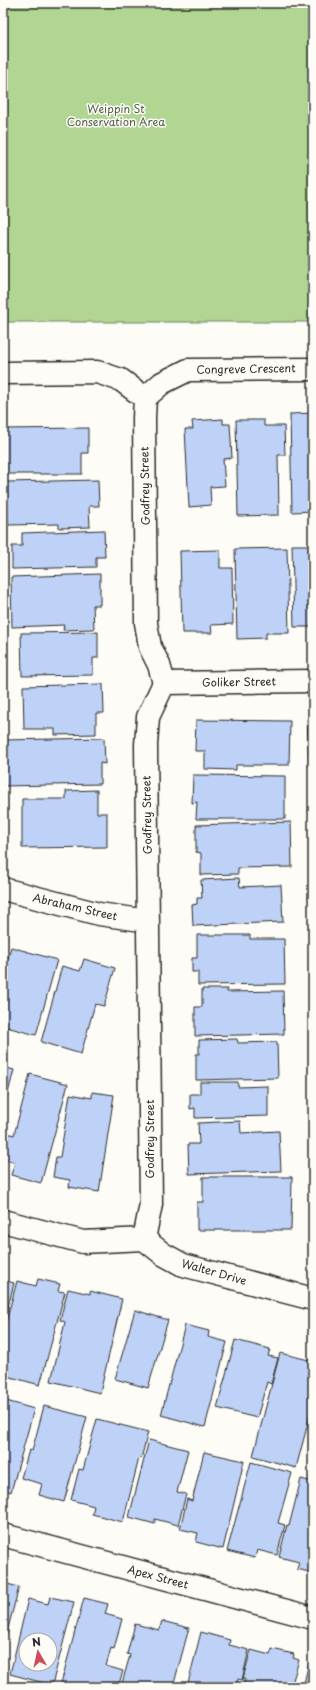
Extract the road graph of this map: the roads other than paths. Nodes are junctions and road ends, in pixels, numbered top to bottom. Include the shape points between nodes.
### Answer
1 (313, 369) edge
2 (3, 373) edge
3 (145, 398) junction
4 (313, 681) edge
5 (164, 683) junction
6 (3, 889) edge
7 (148, 921) junction
8 (3, 1221) edge
9 (144, 1239) junction
10 (313, 1299) edge
11 (3, 1536) edge
12 (313, 1618) edge

1 - 3 street, Congreve Crescent via 188,370 162,383
2 - 3 street via 97,372 121,380
3 - 5 street, Godfrey Street via 146,623 150,647
4 - 5 street, Goliker Street
5 - 7 street, Godfrey Street via 148,717 146,746
6 - 7 street, Abraham Street via 102,914
7 - 9 street, Godfrey Street via 151,1204
8 - 9 street via 83,1242
9 - 10 street, Walter Drive via 183,1265
11 - 12 street, Apex Street

